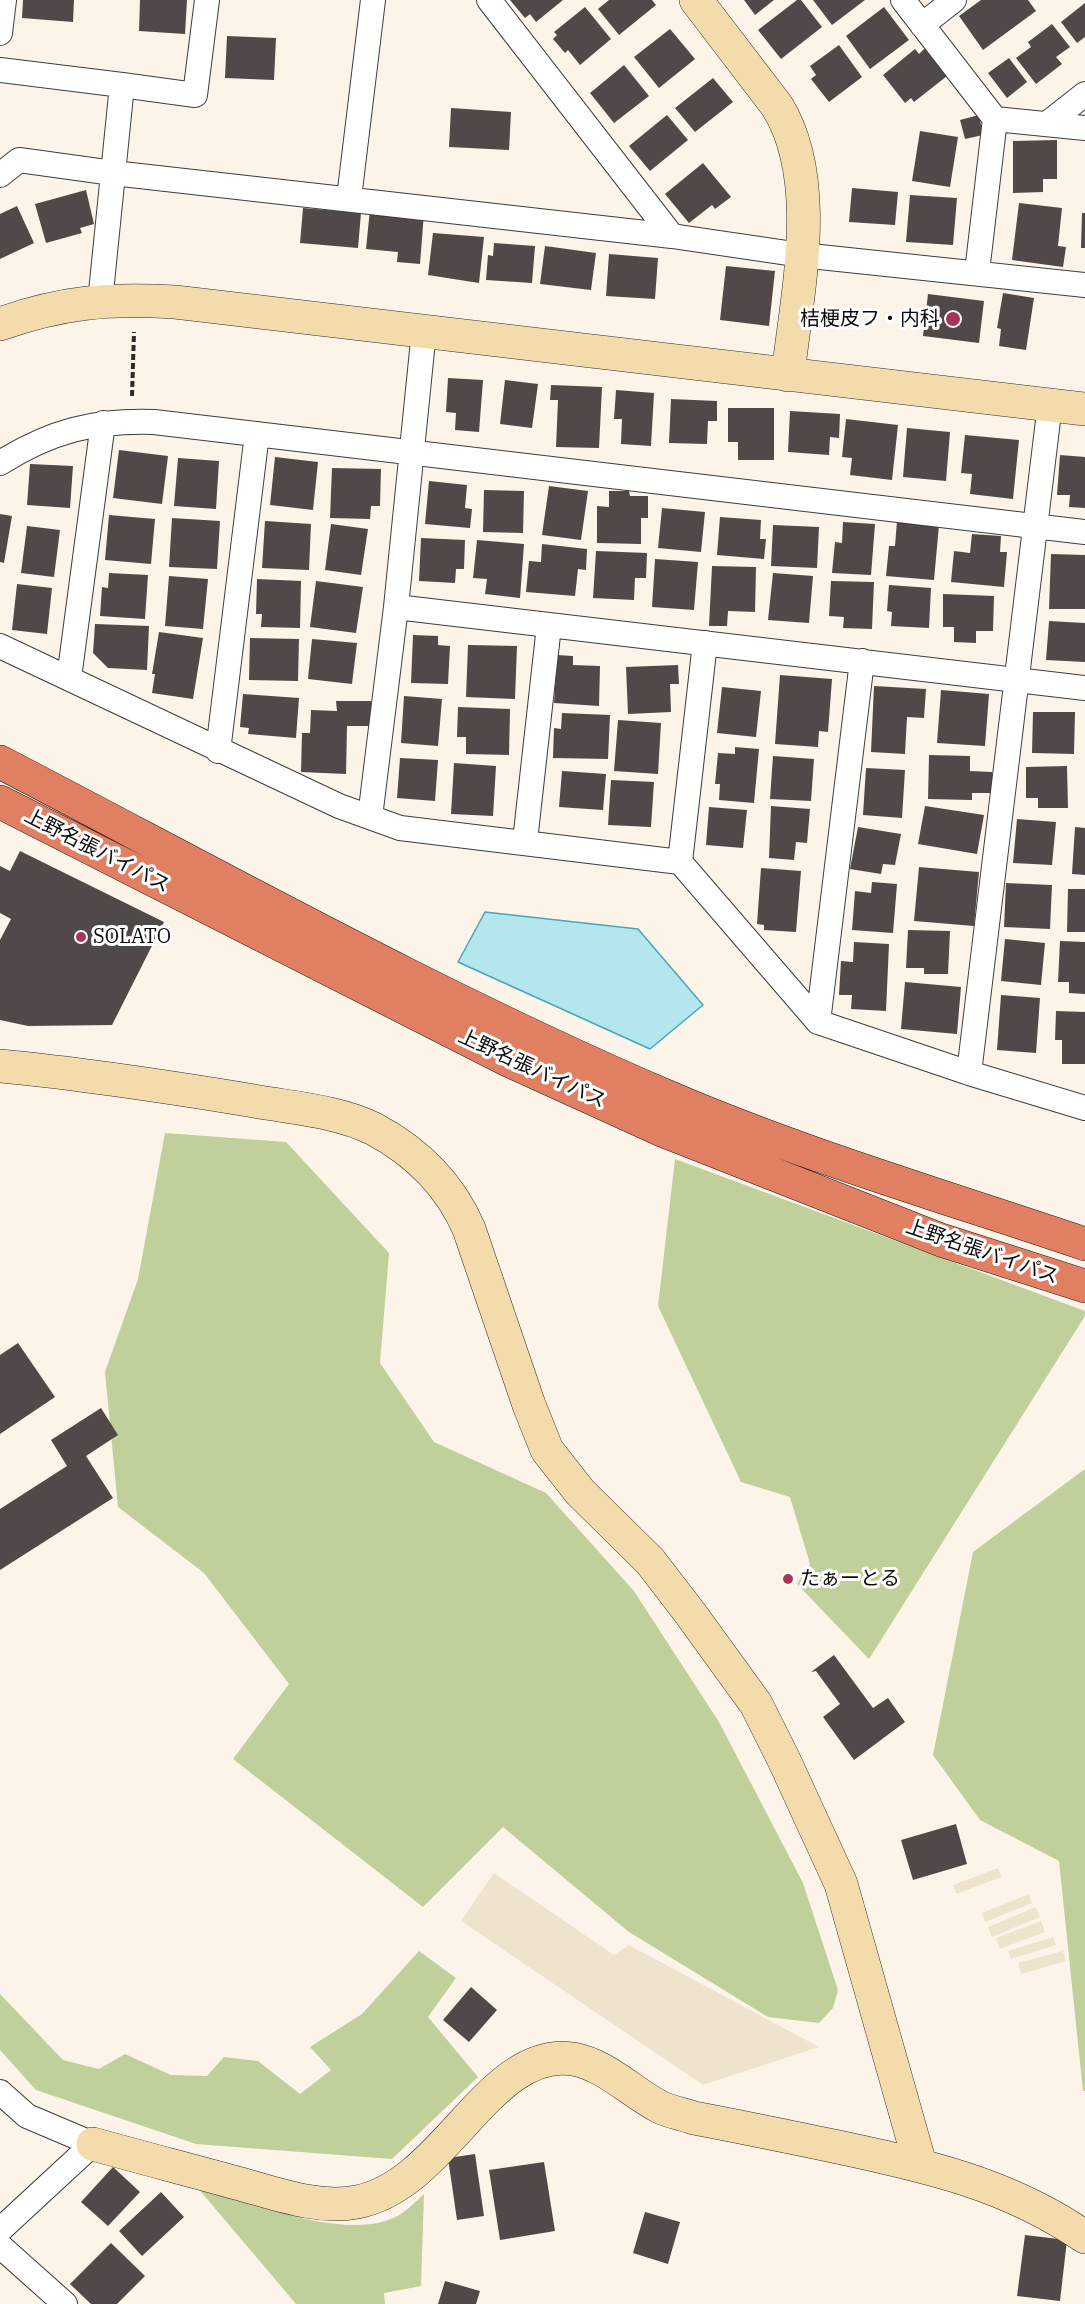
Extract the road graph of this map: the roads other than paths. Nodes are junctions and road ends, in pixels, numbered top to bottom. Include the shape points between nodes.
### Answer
1 (4, 0) edge
2 (207, 0) edge
3 (373, 0) edge
4 (489, 0) edge
5 (696, 0) edge
6 (903, 0) edge
7 (954, 0) edge
8 (922, 25) junction
9 (0, 33) edge
10 (0, 70) edge
11 (122, 85) junction
12 (1085, 94) edge
13 (995, 119) junction
14 (1048, 123) junction
15 (1085, 128) edge
16 (113, 173) junction
17 (0, 175) edge
18 (349, 198) junction
19 (672, 236) junction
20 (801, 255) junction
21 (977, 272) junction
22 (1085, 285) edge
23 (100, 302) junction
24 (0, 324) edge
25 (424, 331) junction
26 (788, 375) junction
27 (1050, 404) junction
28 (1085, 409) edge
29 (103, 423) junction
30 (257, 434) junction
31 (413, 452) junction
32 (0, 463) edge
33 (1035, 526) junction
34 (1085, 532) edge
35 (396, 606) junction
36 (549, 626) junction
37 (705, 643) junction
38 (0, 646) edge
39 (862, 661) junction
40 (69, 678) junction
41 (1016, 680) junction
42 (1085, 688) edge
43 (218, 751) junction
44 (0, 762) edge
45 (0, 802) edge
46 (370, 817) junction
47 (525, 841) junction
48 (680, 862) junction
49 (819, 1022) junction
50 (0, 1066) edge
51 (969, 1073) junction
52 (1085, 1108) edge
53 (1085, 1244) edge
54 (1085, 1286) edge
55 (0, 2092) edge
56 (93, 2144) junction
57 (920, 2164) junction
58 (0, 2230) edge
59 (1085, 2237) edge
60 (0, 2246) edge
61 (65, 2304) edge

1 - 9 street
2 - 11 street via 195,95
3 - 18 street
4 - 19 street
5 - 20 street via 787,121 801,175
6 - 8 street
7 - 8 street
8 - 13 street
10 - 11 street
11 - 16 street
12 - 14 street
13 - 14 street
13 - 21 street
14 - 15 street
16 - 17 street via 19,160
16 - 18 street
16 - 23 street
18 - 19 street
19 - 20 street
20 - 21 street
20 - 26 street
21 - 22 street
23 - 24 street via 65,304
23 - 25 street via 175,302
25 - 26 street
25 - 31 street
26 - 27 street
27 - 28 street
27 - 33 street
29 - 30 street via 132,422
29 - 32 street via 48,436
29 - 40 street
30 - 31 street
30 - 43 street
31 - 33 street
31 - 35 street
33 - 34 street
33 - 41 street
35 - 36 street
35 - 46 street
36 - 37 street
36 - 47 street
37 - 39 street
37 - 48 street
38 - 40 street
39 - 41 street
39 - 49 street
40 - 43 street
41 - 42 street
41 - 51 street
43 - 46 street
44 - 53 highway, 上野名張バイパス via 531,1036 671,1098 820,1155
45 - 54 highway, 上野名張バイパス via 508,1060 664,1131 941,1240
46 - 47 street via 400,828
47 - 48 street
48 - 49 street
49 - 51 street
50 - 57 street via 179,1089 339,1117 372,1128 405,1148 444,1185 469,1229 547,1450 580,1492 650,1561 756,1704 841,1884
51 - 52 street
55 - 56 street via 27,2116
56 - 57 street via 304,2200 357,2202 401,2185 418,2172 488,2097 522,2069 548,2059 572,2059 592,2065 661,2108 694,2118
56 - 58 street
57 - 59 street via 1037,2207
60 - 61 street

